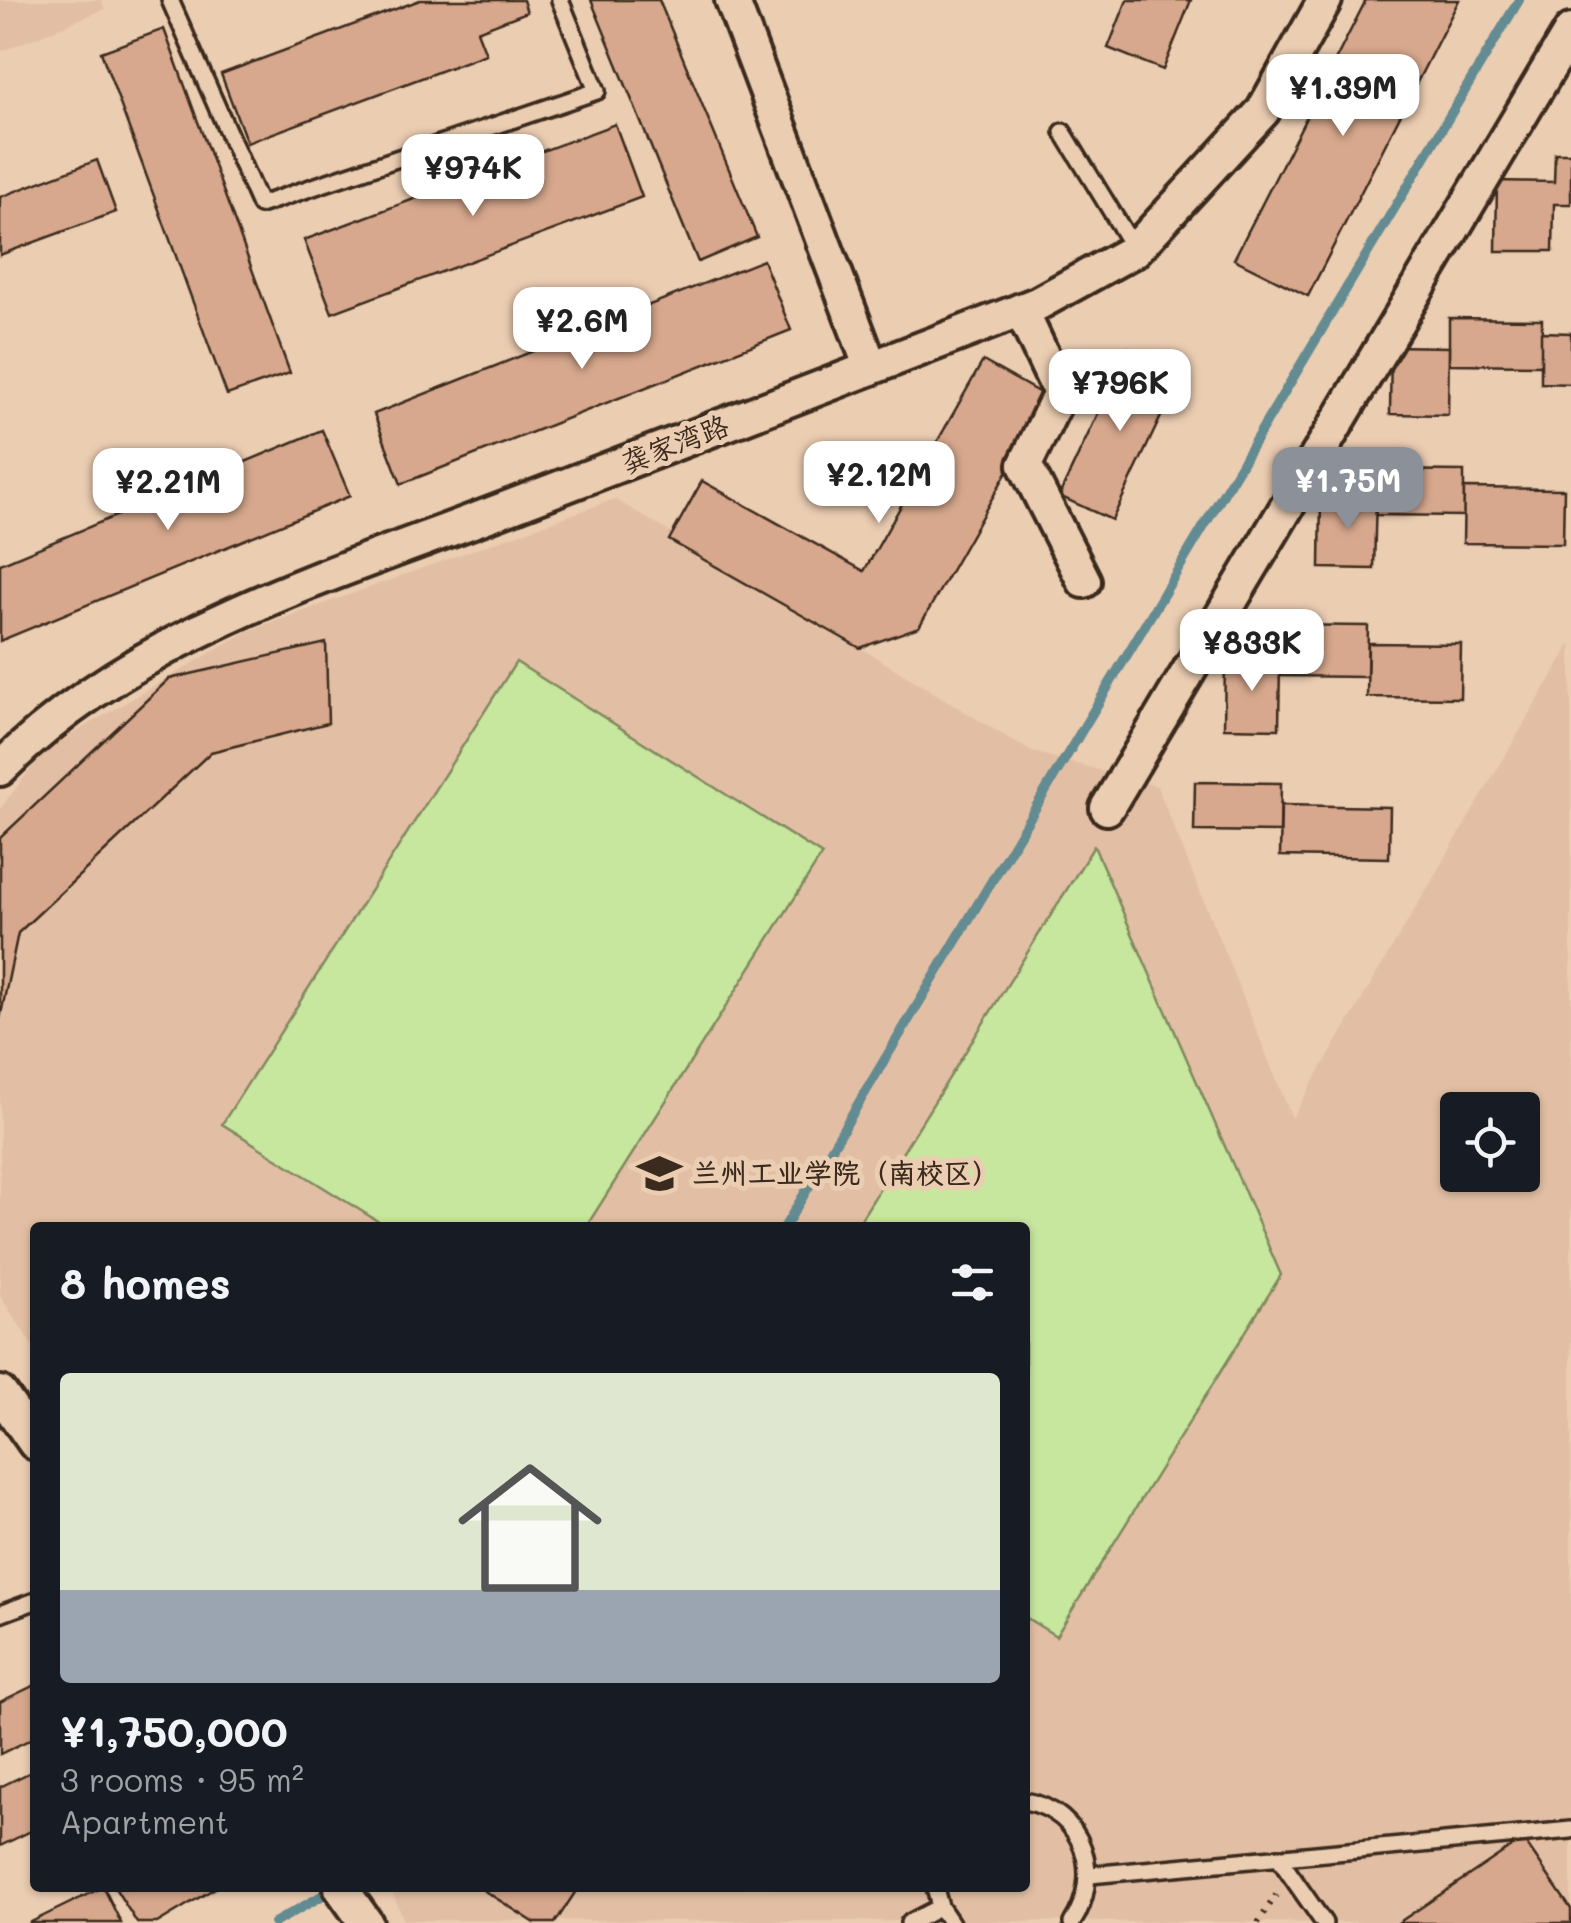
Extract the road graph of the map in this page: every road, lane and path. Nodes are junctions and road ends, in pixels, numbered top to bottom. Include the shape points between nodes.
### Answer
1 (170, 0) edge
2 (560, 0) edge
3 (732, 0) edge
4 (1325, 0) edge
5 (1571, 31) edge
6 (1062, 132) dead end
7 (1135, 250) junction
8 (1021, 310) junction
9 (871, 368) junction
10 (1084, 581) dead end
11 (0, 768) edge
12 (1107, 808) dead end
13 (0, 1392) edge
14 (30, 1436) edge
15 (30, 1602) edge
16 (0, 1614) edge
17 (1030, 1801) edge
18 (1571, 1830) edge
19 (1278, 1857) junction
20 (1090, 1875) junction
21 (344, 1892) edge
22 (936, 1892) edge
23 (940, 1907) junction
24 (366, 1923) edge
25 (909, 1923) edge
26 (951, 1923) edge
27 (1072, 1923) edge
28 (1324, 1923) edge

1 - 2 lane via 260,205 597,91
3 - 9 street
4 - 7 street, 龚家湾路 via 1262,112
5 - 12 street
6 - 7 lane
7 - 8 street, 龚家湾路
8 - 9 street, 龚家湾路
8 - 10 street via 1060,393 1025,465
9 - 11 street, 龚家湾路 via 263,602 134,662 42,726
13 - 14 street
15 - 16 lane
17 - 20 lane via 1066,1820 1084,1845
18 - 19 lane
19 - 20 lane
19 - 28 lane
20 - 27 lane
21 - 24 street
22 - 23 lane
23 - 25 lane
23 - 26 lane

